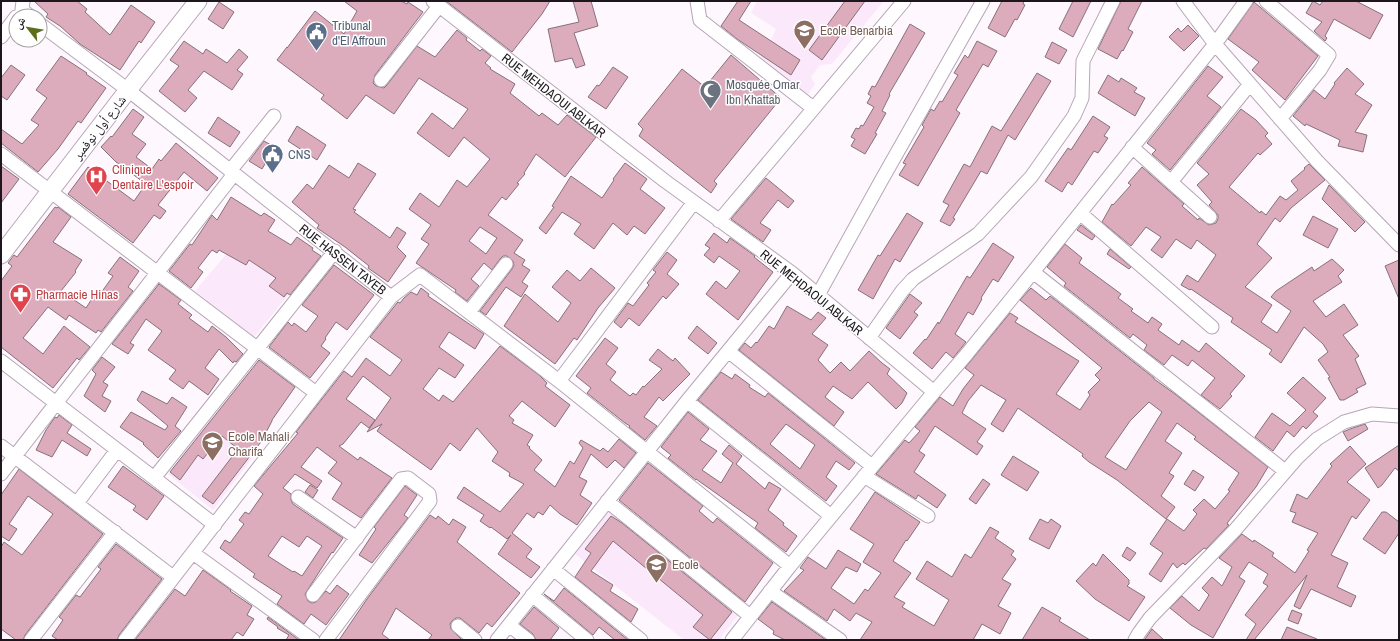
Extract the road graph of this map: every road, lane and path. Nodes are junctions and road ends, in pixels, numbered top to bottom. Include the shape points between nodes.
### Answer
1 (198, 1) edge
2 (697, 1) edge
3 (904, 1) edge
4 (983, 1) edge
5 (1112, 1) edge
6 (1183, 1) edge
7 (1246, 1) edge
8 (1266, 1) edge
9 (436, 3) edge
10 (8, 28) edge
11 (48, 30) edge
12 (1, 37) edge
13 (1215, 44) junction
14 (381, 80) dead end
15 (1250, 84) junction
16 (128, 90) junction
17 (813, 108) junction
18 (274, 116) dead end
19 (1280, 119) junction
20 (1132, 147) junction
21 (1, 154) edge
22 (232, 172) junction
23 (1171, 182) junction
24 (49, 191) junction
25 (694, 202) junction
26 (1080, 213) junction
27 (1210, 217) dead end
28 (720, 221) junction
29 (1399, 246) edge
30 (335, 251) junction
31 (1, 255) edge
32 (506, 264) dead end
33 (1033, 272) junction
34 (158, 273) junction
35 (792, 273) junction
36 (818, 296) junction
37 (391, 297) junction
38 (469, 312) junction
39 (1212, 327) dead end
40 (869, 338) junction
41 (257, 350) junction
42 (728, 351) junction
43 (1, 361) edge
44 (559, 381) junction
45 (934, 392) junction
46 (316, 393) junction
47 (687, 400) junction
48 (57, 403) junction
49 (1399, 416) edge
50 (1, 446) edge
51 (118, 450) junction
52 (647, 451) junction
53 (15, 456) junction
54 (868, 471) junction
55 (1285, 472) junction
56 (1, 474) edge
57 (154, 478) junction
58 (298, 497) dead end
59 (607, 501) junction
60 (77, 503) junction
61 (831, 516) junction
62 (928, 516) dead end
63 (215, 525) junction
64 (115, 532) junction
65 (356, 538) junction
66 (193, 553) junction
67 (790, 566) junction
68 (553, 569) junction
69 (173, 577) junction
70 (770, 590) junction
71 (313, 595) dead end
72 (532, 595) junction
73 (750, 616) junction
74 (509, 625) junction
75 (458, 626) dead end
76 (308, 638) edge
77 (31, 640) edge
78 (125, 640) edge
79 (326, 640) edge
80 (474, 640) edge
81 (497, 640) edge
82 (528, 640) edge
83 (587, 640) edge
84 (641, 640) edge
85 (732, 640) edge
86 (840, 640) edge
87 (1135, 640) edge

1 - 16 main road, شارع أول نوفمبر
2 - 17 street via 700,20
3 - 17 street
4 - 36 street
5 - 40 street via 1083,61 1082,98 1074,116 1031,177 978,234 914,279
6 - 13 street
7 - 13 street
8 - 19 street via 1329,55
9 - 14 street
9 - 25 street, RUE MEHDAOUI ABLKAR
10 - 12 street
11 - 16 street, RUE HASSEN TAYEB
13 - 15 street
13 - 20 street
15 - 19 street
15 - 23 street
16 - 22 street, RUE HASSEN TAYEB
16 - 24 main road, شارع أول نوفمبر
17 - 28 street
18 - 22 street
19 - 29 street
20 - 23 street
20 - 26 street
21 - 24 street
22 - 30 street, RUE HASSEN TAYEB
22 - 34 street
23 - 27 street
24 - 31 main road, شارع أول نوفمبر
24 - 34 street
25 - 28 street, RUE MEHDAOUI ABLKAR
25 - 44 street
26 - 33 street
26 - 39 street
28 - 35 street, RUE MEHDAOUI ABLKAR
30 - 37 street, RUE HASSEN TAYEB
30 - 41 street
32 - 38 street
33 - 45 street
33 - 55 street
34 - 41 street
34 - 48 street
35 - 36 street, RUE MEHDAOUI ABLKAR
35 - 42 street
36 - 40 street, RUE MEHDAOUI ABLKAR
37 - 38 street, RUE HASSEN TAYEB via 420,275
37 - 46 street
38 - 44 street, RUE HASSEN TAYEB
40 - 45 street, RUE MEHDAOUI ABLKAR
41 - 46 street
41 - 57 street
42 - 47 street
42 - 54 street
43 - 48 street
44 - 52 street, RUE HASSEN TAYEB
45 - 54 street
46 - 63 street
47 - 52 street
47 - 61 street
48 - 51 street
48 - 53 street
49 - 55 street via 1372,414 1344,422 1317,439
50 - 53 street
51 - 57 street
51 - 60 street
52 - 59 street
52 - 67 street, RUE HASSEN TAYEB
53 - 56 street
53 - 60 street
54 - 61 street
54 - 62 street
55 - 87 street via 1235,530 1150,618
57 - 63 street
58 - 65 street
59 - 68 street
59 - 73 street
60 - 64 street
61 - 67 street
63 - 66 street
64 - 69 street
64 - 77 street
65 - 71 street
65 - 79 street via 401,479 408,478 430,494 430,501
66 - 69 street
66 - 76 street
67 - 70 street
68 - 72 street
68 - 84 street
69 - 78 street
70 - 73 street
70 - 86 street
72 - 74 street
72 - 83 street
73 - 85 street
74 - 81 street
74 - 82 street
75 - 80 street

